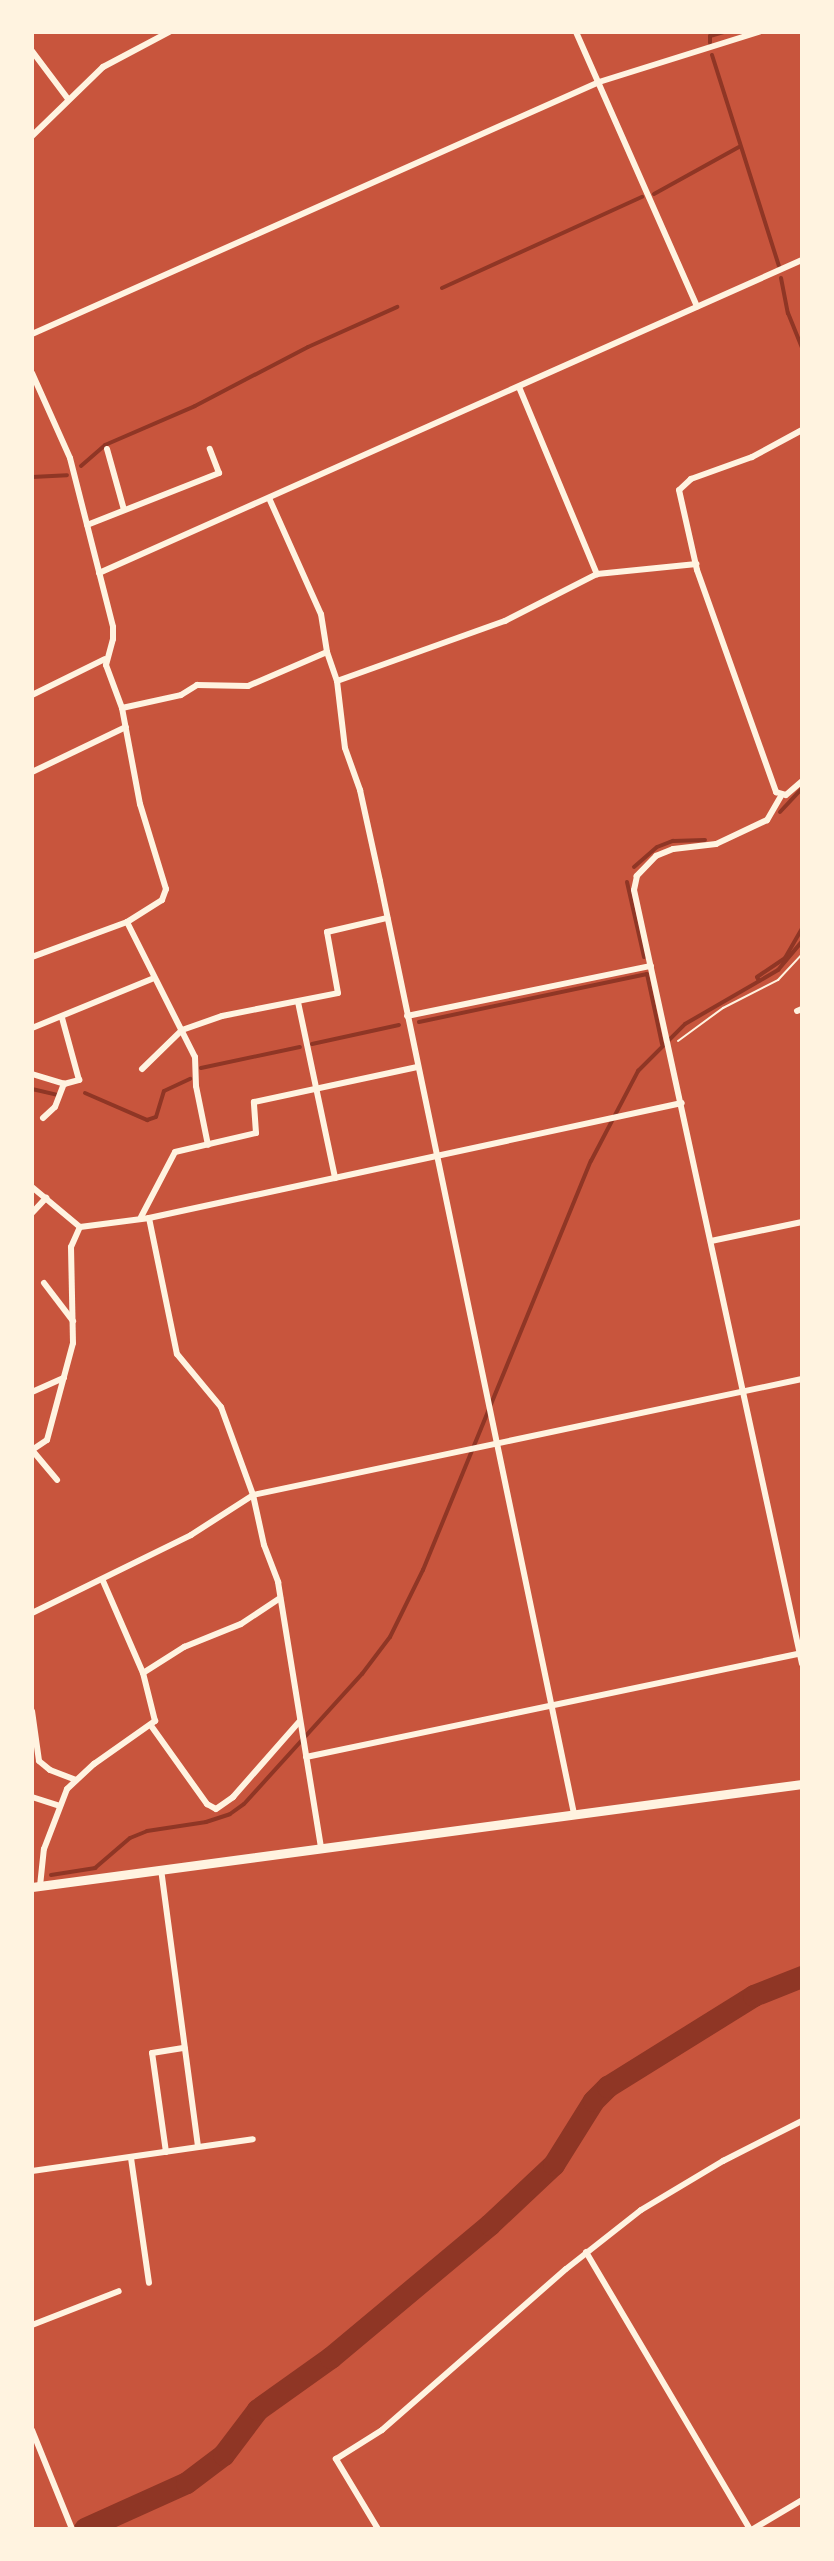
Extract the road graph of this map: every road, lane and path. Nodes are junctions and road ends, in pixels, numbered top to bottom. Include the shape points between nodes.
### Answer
1 (169, 32) edge
2 (576, 32) edge
3 (759, 32) edge
4 (32, 51) edge
5 (599, 82) junction
6 (68, 99) junction
7 (32, 136) edge
8 (802, 260) edge
9 (697, 306) junction
10 (32, 334) edge
11 (32, 373) edge
12 (519, 387) junction
13 (802, 430) edge
14 (107, 449) dead end
15 (210, 449) dead end
16 (269, 498) junction
17 (124, 510) junction
18 (87, 525) junction
19 (696, 564) junction
20 (99, 573) junction
21 (597, 574) junction
22 (327, 652) junction
23 (105, 659) junction
24 (337, 681) junction
25 (32, 695) edge
26 (122, 708) junction
27 (126, 727) junction
28 (32, 772) edge
29 (802, 781) edge
30 (781, 796) junction
31 (387, 918) junction
32 (127, 922) junction
33 (802, 954) edge
34 (32, 957) edge
35 (651, 966) junction
36 (154, 978) junction
37 (298, 1002) junction
38 (407, 1016) junction
39 (62, 1018) junction
40 (32, 1028) edge
41 (182, 1030) junction
42 (672, 1045) junction
43 (417, 1067) junction
44 (142, 1069) dead end
45 (32, 1074) edge
46 (64, 1084) junction
47 (316, 1089) junction
48 (682, 1103) junction
49 (43, 1118) dead end
50 (208, 1145) junction
51 (436, 1154) junction
52 (335, 1178) junction
53 (32, 1187) edge
54 (46, 1198) junction
55 (32, 1213) edge
56 (145, 1218) junction
57 (802, 1222) edge
58 (80, 1227) junction
59 (711, 1241) junction
60 (44, 1283) dead end
61 (73, 1321) junction
62 (64, 1378) junction
63 (802, 1379) edge
64 (744, 1391) junction
65 (32, 1392) edge
66 (496, 1443) junction
67 (32, 1450) edge
68 (57, 1480) dead end
69 (253, 1495) junction
70 (103, 1581) junction
71 (280, 1598) junction
72 (32, 1613) edge
73 (801, 1653) edge
74 (802, 1664) edge
75 (143, 1673) junction
76 (552, 1706) junction
77 (32, 1711) edge
78 (300, 1725) junction
79 (152, 1727) junction
80 (35, 1754) edge
81 (305, 1754) junction
82 (76, 1780) junction
83 (802, 1784) edge
84 (32, 1797) edge
85 (60, 1806) junction
86 (574, 1814) junction
87 (321, 1848) junction
88 (161, 1869) junction
89 (36, 1887) edge
90 (185, 2048) junction
91 (802, 2121) edge
92 (253, 2139) dead end
93 (198, 2147) junction
94 (166, 2152) junction
95 (131, 2158) junction
96 (32, 2171) edge
97 (586, 2252) junction
98 (149, 2283) dead end
99 (119, 2291) dead end
100 (32, 2325) edge
101 (32, 2430) edge
102 (34, 2439) edge
103 (802, 2500) edge
104 (72, 2529) edge
105 (378, 2529) edge
106 (751, 2529) edge

1 - 6 street via 103,67
2 - 5 street
3 - 5 street
4 - 6 street
5 - 9 street
5 - 10 street
6 - 7 street
8 - 9 street
9 - 12 street
11 - 18 street via 59,427
12 - 16 street
12 - 21 street
13 - 19 street via 752,457 682,483 680,498
14 - 17 street
15 - 17 street via 219,473
16 - 20 street
16 - 22 street via 321,614
17 - 18 street
18 - 20 street
19 - 21 street
19 - 30 street via 750,725
20 - 23 street via 113,627
21 - 24 street via 505,621
22 - 24 street
22 - 26 street via 248,686 197,685 181,695
23 - 25 street
23 - 26 street
24 - 31 street via 345,748 360,790
26 - 27 street
27 - 28 street
27 - 32 street via 140,804 166,889 162,900
29 - 30 street
30 - 35 street via 767,820 716,844 664,852 641,870 634,890
31 - 37 street via 327,932 338,993
31 - 38 street
32 - 34 street
32 - 36 street
33 - 42 path via 778,980 723,1008
35 - 38 street
35 - 42 street
36 - 39 street
36 - 41 street
37 - 41 street via 222,1016
37 - 47 street
38 - 43 street
39 - 40 street
39 - 46 street via 79,1080
41 - 44 street
41 - 50 street via 195,1057
42 - 48 street
43 - 47 street
43 - 51 street
45 - 46 street
46 - 49 street via 55,1107
47 - 50 street via 254,1102 256,1133
47 - 52 street
48 - 51 street
48 - 59 street
50 - 56 street via 170,1157
51 - 52 street
51 - 66 street
52 - 56 street
53 - 54 street
54 - 55 street
54 - 58 street
56 - 58 street
56 - 69 street via 177,1354 221,1407
57 - 59 street
58 - 61 street via 71,1247
59 - 64 street
60 - 61 street
61 - 62 street
62 - 65 street
62 - 67 street via 47,1440
63 - 64 street
64 - 66 street
64 - 73 street
66 - 69 street
66 - 76 street
67 - 68 street
69 - 70 street
69 - 71 street
70 - 72 street
70 - 75 street
71 - 75 street via 241,1624 184,1647
71 - 78 street
73 - 74 street
73 - 76 street
75 - 79 street via 155,1714
76 - 81 street
76 - 86 street
77 - 80 street
78 - 79 street via 216,1809 207,1804
78 - 81 street
79 - 82 street
80 - 82 street via 50,1770
81 - 87 street
82 - 85 street
83 - 86 main road
84 - 85 street
85 - 89 street
86 - 87 main road
87 - 88 main road
88 - 89 main road
88 - 90 street
90 - 93 street
90 - 94 street via 152,2053
91 - 97 street via 661,2196
92 - 93 street
93 - 94 street
94 - 95 street
95 - 96 street
95 - 98 street
97 - 105 street via 382,2430 336,2459
97 - 106 street
99 - 100 street
101 - 102 street
102 - 104 street
103 - 106 street

